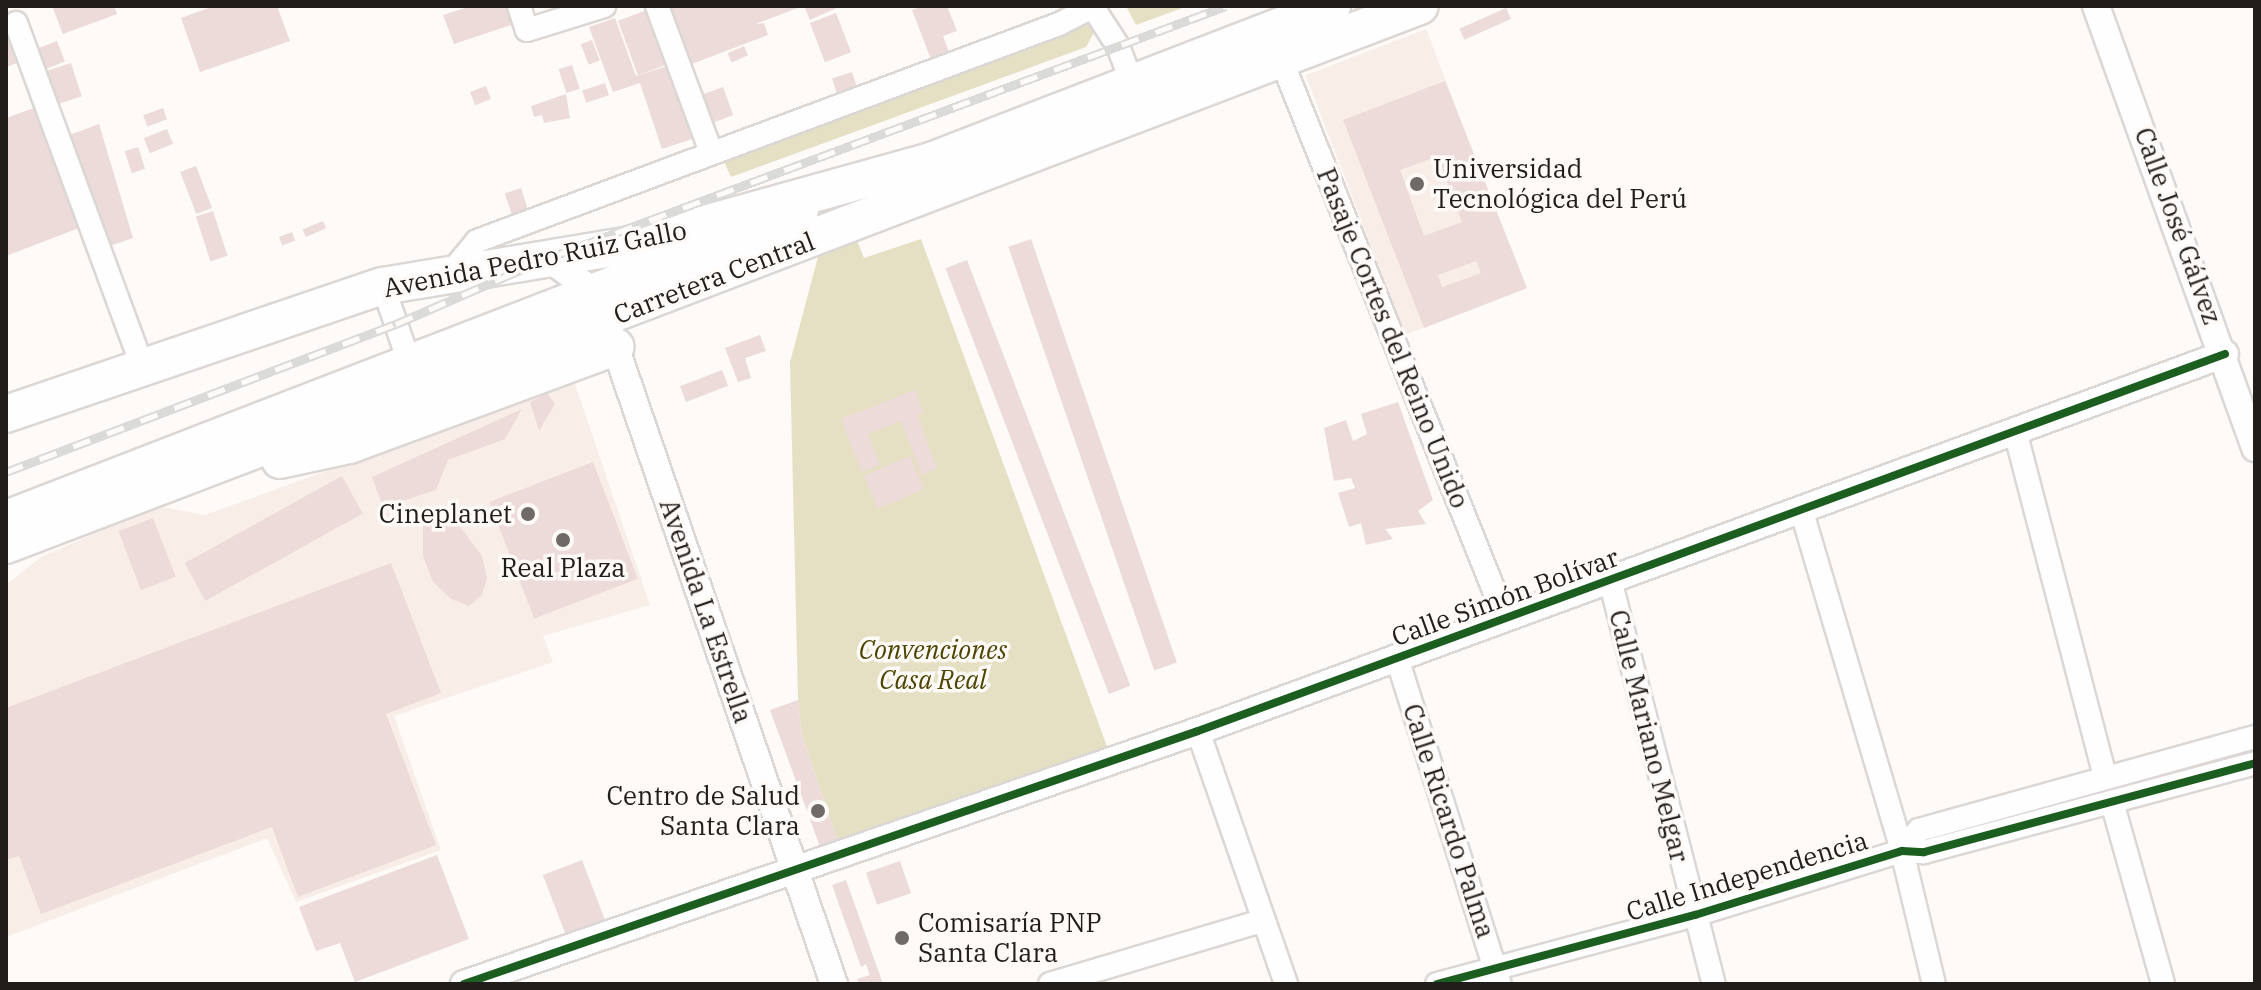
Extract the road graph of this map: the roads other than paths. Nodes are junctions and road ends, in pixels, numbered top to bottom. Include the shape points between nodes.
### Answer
1 (519, 6) edge
2 (604, 6) edge
3 (657, 6) edge
4 (1093, 6) edge
5 (1332, 6) edge
6 (1420, 6) edge
7 (2096, 6) edge
8 (16, 23) dead end
9 (1281, 59) junction
10 (1137, 96) junction
11 (711, 152) junction
12 (931, 161) junction
13 (548, 258) junction
14 (452, 271) junction
15 (383, 286) junction
16 (605, 319) junction
17 (2225, 354) junction
18 (409, 362) junction
19 (142, 366) junction
20 (6, 414) edge
21 (2015, 431) junction
22 (2255, 448) edge
23 (1801, 509) junction
24 (6, 518) edge
25 (6, 545) edge
26 (1610, 580) junction
27 (1505, 618) junction
28 (1397, 658) junction
29 (1198, 731) junction
30 (2255, 737) edge
31 (2255, 763) edge
32 (2105, 776) junction
33 (2112, 802) junction
34 (1902, 851) junction
35 (795, 871) junction
36 (1695, 915) junction
37 (1262, 921) junction
38 (1498, 976) edge
39 (464, 984) edge
40 (834, 984) edge
41 (1050, 984) edge
42 (1286, 984) edge
43 (1437, 984) edge
44 (1714, 984) edge
45 (1934, 984) edge
46 (2163, 984) edge

1 - 2 street via 527,30
3 - 11 street
4 - 10 street via 1118,46
4 - 11 street via 1059,24
5 - 10 highway, Carretera Central
6 - 9 highway, Carretera Central
7 - 17 street, Calle José Gálvez
8 - 19 street
9 - 10 highway, Carretera Central
9 - 27 street, Pasaje Cortes del Reino Unido
10 - 12 highway, Carretera Central
10 - 16 highway, Carretera Central
11 - 14 street via 477,241
12 - 13 highway, Avenida Pedro Ruiz Gallo via 699,228
12 - 16 main road, Carretera Central
13 - 14 highway, Avenida Pedro Ruiz Gallo
13 - 16 street
14 - 15 highway, Avenida Pedro Ruiz Gallo
15 - 18 street
15 - 19 highway, Avenida Pedro Ruiz Gallo
16 - 18 main road, Carretera Central
16 - 25 highway, Carretera Central
16 - 35 street, Avenida La Estrella
17 - 21 street, Calle Simón Bolívar
17 - 22 street, Calle José Gálvez
18 - 24 main road, Carretera Central
19 - 20 highway, Avenida Pedro Ruiz Gallo
21 - 23 street, Calle Simón Bolívar
21 - 32 street
23 - 26 street, Calle Simón Bolívar
23 - 34 street
26 - 27 street, Calle Simón Bolívar
26 - 36 street, Calle Mariano Melgar
27 - 28 street, Calle Simón Bolívar
28 - 29 street, Calle Simón Bolívar
28 - 38 street, Calle Ricardo Palma
29 - 35 street, Calle Simón Bolívar
29 - 37 street
30 - 32 street, Calle Independencia
31 - 33 street, Calle Independencia
32 - 34 street, Calle Independencia via 1919,830
33 - 34 street, Calle Independencia via 1924,852
33 - 46 street
34 - 36 street, Calle Independencia
34 - 45 street
35 - 39 street, Calle Simón Bolívar
35 - 40 street, Avenida La Estrella
36 - 38 street, Calle Independencia
36 - 44 street, Calle Mariano Melgar
37 - 41 street
37 - 42 street
38 - 43 street, Calle Independencia

